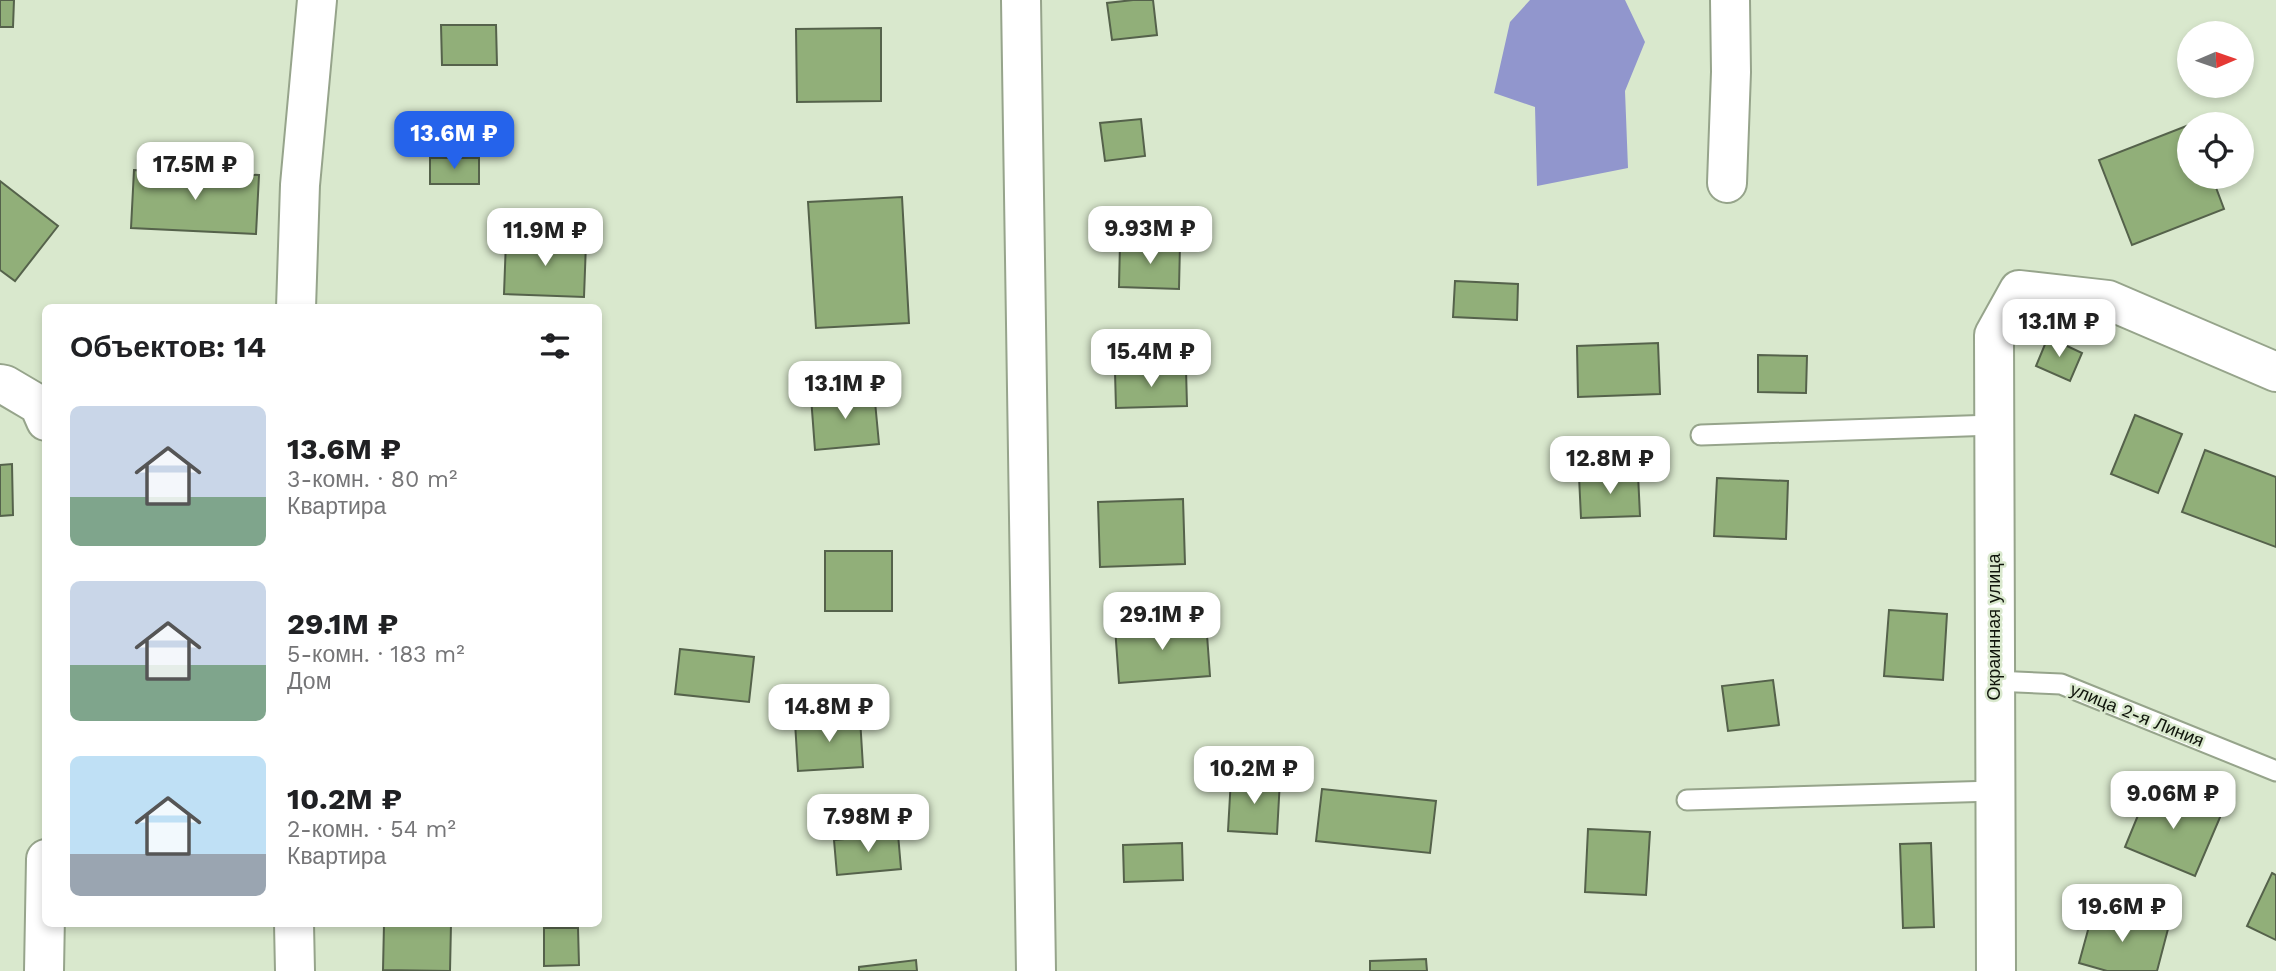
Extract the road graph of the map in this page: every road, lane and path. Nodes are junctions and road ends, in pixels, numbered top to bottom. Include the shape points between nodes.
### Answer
1 (317, 0) edge
2 (1021, 0) edge
3 (1730, 0) edge
4 (1727, 183) dead end
5 (296, 304) edge
6 (2276, 372) edge
7 (0, 384) edge
8 (42, 412) edge
9 (1994, 425) junction
10 (1701, 435) dead end
11 (1994, 681) junction
12 (2276, 771) edge
13 (1995, 791) junction
14 (1687, 800) dead end
15 (45, 927) edge
16 (294, 927) edge
17 (44, 971) edge
18 (295, 971) edge
19 (1036, 971) edge
20 (1996, 971) edge

1 - 5 street via 300,185
2 - 19 street
3 - 4 street
6 - 9 street, Окраинная улица via 2108,300 2019,290 1994,335
7 - 8 street via 39,405
9 - 10 lane
9 - 11 street, Окраинная улица
11 - 12 lane, улица 2-я Линия via 2061,684
11 - 13 street, Окраинная улица
13 - 14 lane
13 - 20 street, Окраинная улица
15 - 17 street
16 - 18 street

